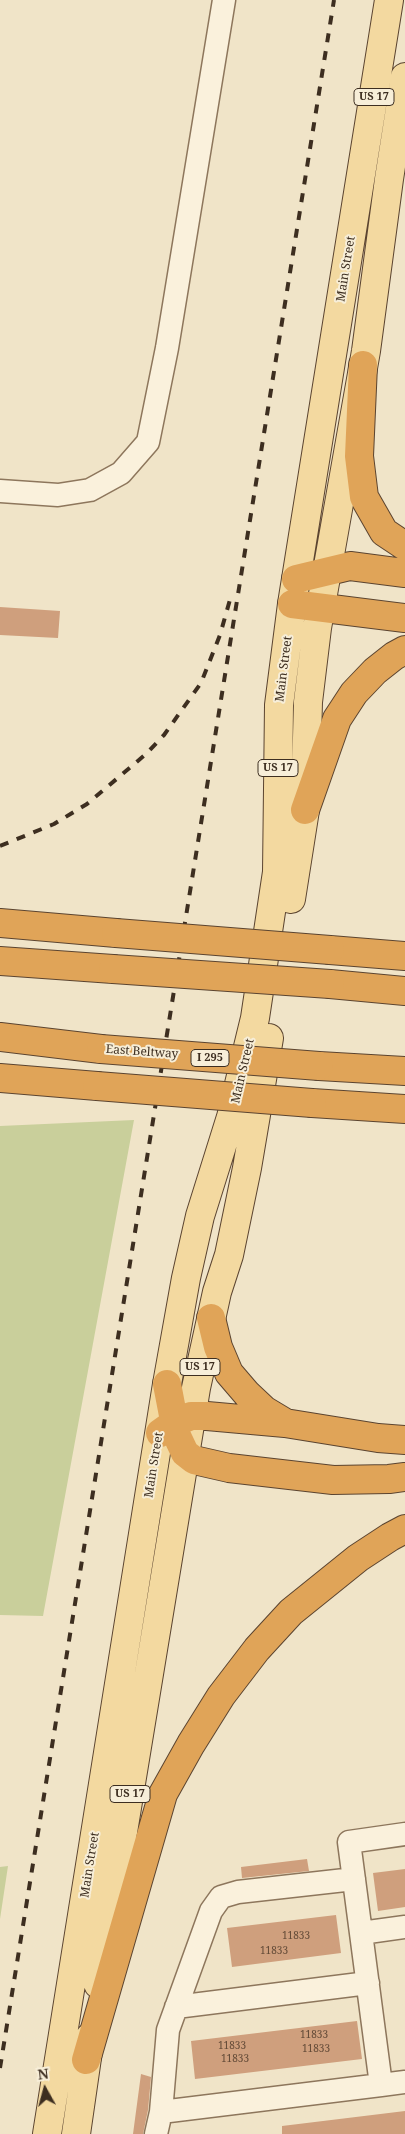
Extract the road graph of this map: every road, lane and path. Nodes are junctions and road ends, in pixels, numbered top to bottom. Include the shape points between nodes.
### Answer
1 (224, 0) edge
2 (389, 0) edge
3 (405, 77) edge
4 (363, 365) junction
5 (0, 491) edge
6 (405, 546) edge
7 (325, 572) junction
8 (405, 573) edge
9 (294, 591) junction
10 (320, 607) junction
11 (405, 618) edge
12 (405, 650) edge
13 (305, 810) junction
14 (0, 923) edge
15 (405, 956) edge
16 (0, 961) edge
17 (405, 991) edge
18 (0, 1037) edge
19 (405, 1071) edge
20 (0, 1078) edge
21 (405, 1109) edge
22 (211, 1318) junction
23 (167, 1384) joint
24 (285, 1423) junction
25 (174, 1424) junction
26 (405, 1440) edge
27 (185, 1453) junction
28 (405, 1477) edge
29 (405, 1529) edge
30 (405, 1834) edge
31 (354, 1879) junction
32 (405, 1927) edge
33 (361, 1933) junction
34 (368, 1983) junction
35 (176, 2007) junction
36 (86, 2060) junction
37 (405, 2082) edge
38 (381, 2085) junction
39 (161, 2112) junction
40 (47, 2134) edge
41 (76, 2134) edge
42 (156, 2134) edge

1 - 5 street via 167,348 148,442 121,473 90,490 58,495
2 - 9 main road, Main Street / US 17
3 - 4 main road, Main Street / US 17
4 - 6 highway via 359,456 364,497 384,532
4 - 7 main road, Main Street / US 17
7 - 8 highway via 350,566
7 - 9 highway
7 - 10 main road, Main Street / US 17
9 - 10 highway
9 - 23 main road, Main Street / US 17 via 279,705 277,872 255,1018 232,1117 200,1216
10 - 11 highway
10 - 13 main road, Main Street / US 17 via 308,702
12 - 13 highway via 375,671 354,692 341,712
13 - 22 main road, Main Street / US 17 via 247,1168 229,1255
14 - 15 highway, bridge
16 - 17 highway, bridge
18 - 19 highway, East Beltway / I 295, bridge via 101,1049
20 - 21 highway, bridge
22 - 24 highway via 229,1373 264,1410
22 - 25 main road, Main Street / US 17
23 - 25 highway
24 - 25 highway
24 - 26 highway
25 - 27 highway
25 - 40 main road, Main Street / US 17
27 - 28 highway via 194,1460 229,1468 333,1480
27 - 36 main road, US 17
29 - 36 highway via 358,1558 291,1612 221,1696 191,1744 163,1794
30 - 31 street via 349,1842
31 - 33 street
31 - 35 street via 238,1892 222,1897 210,1911
32 - 33 street
33 - 34 street
34 - 35 street
34 - 38 street
35 - 39 street via 168,2030
36 - 41 main road, US 17
37 - 38 street
38 - 39 street
39 - 42 street

